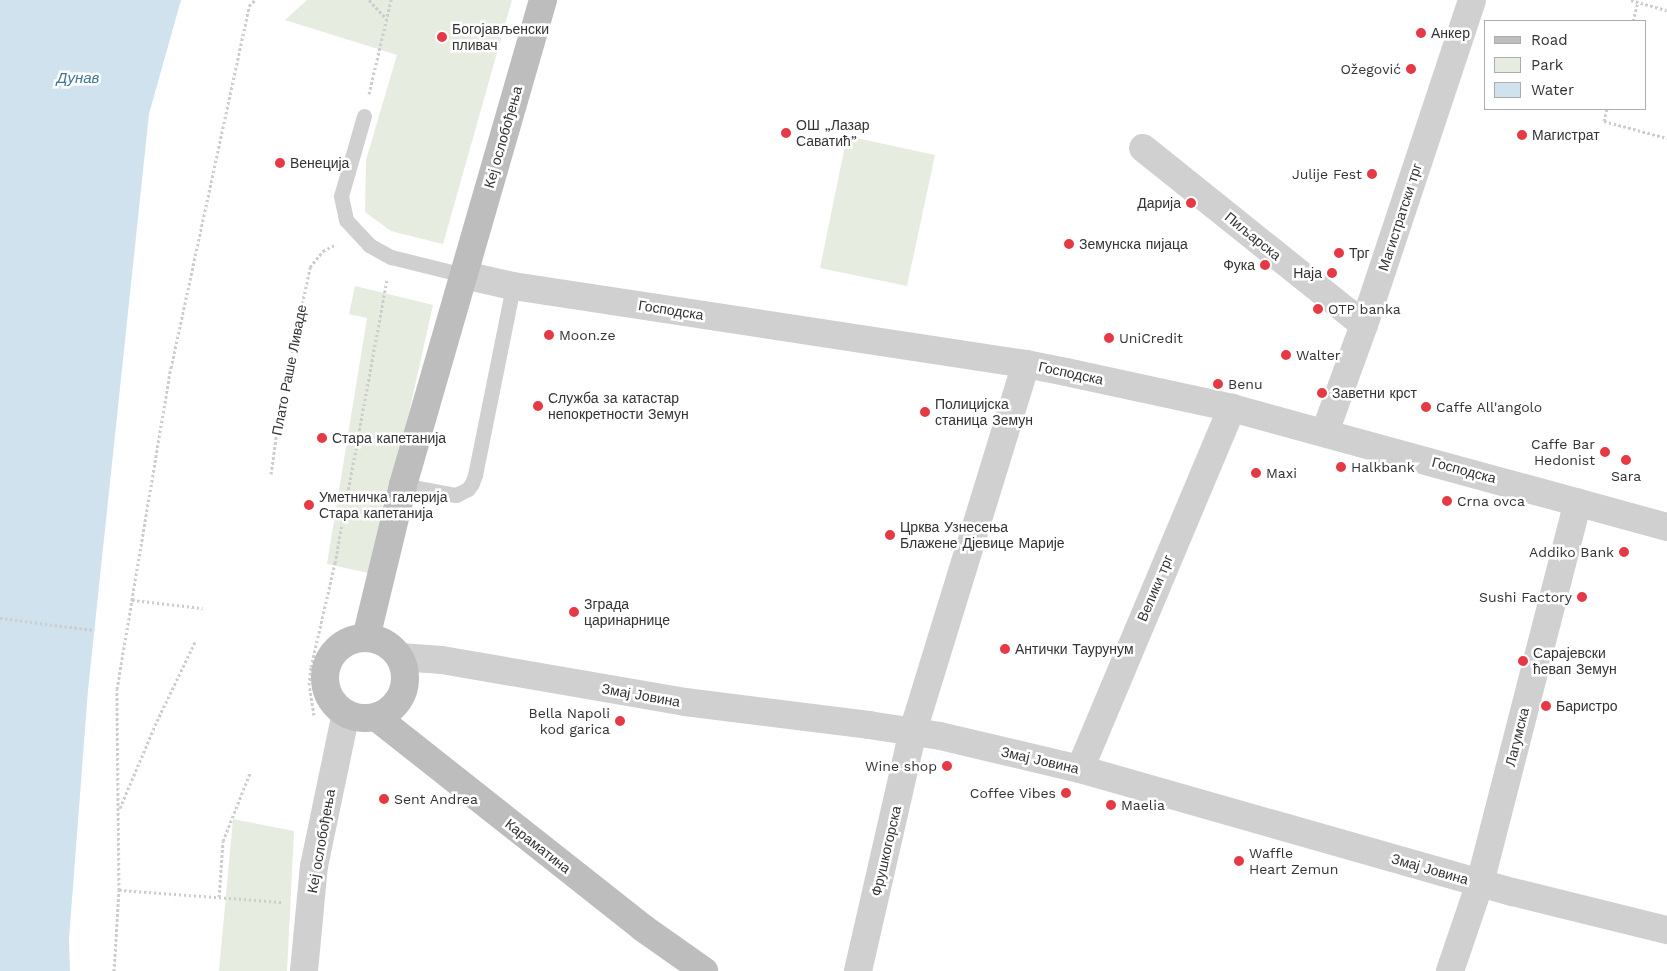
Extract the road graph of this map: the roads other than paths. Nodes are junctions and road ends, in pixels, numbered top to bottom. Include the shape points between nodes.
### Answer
1 (543, 0) edge
2 (1472, 0) edge
3 (364, 116) road end
4 (1143, 148) dead end
5 (464, 275) junction
6 (522, 287) junction
7 (1364, 324) junction
8 (1026, 364) junction
9 (1232, 408) junction
10 (1325, 432) junction
11 (403, 485) junction
12 (1578, 502) junction
13 (1667, 527) edge
14 (366, 638) junction
15 (400, 657) junction
16 (376, 717) junction
17 (343, 724) junction
18 (913, 732) junction
19 (1080, 769) junction
20 (1480, 883) junction
21 (1667, 930) edge
22 (304, 971) edge
23 (704, 971) edge
24 (858, 971) edge
25 (1450, 971) edge

1 - 5 street, Кеј ослобођења
2 - 7 street, Магистратски трг
3 - 5 lane via 341,196 346,220 368,245 391,257
4 - 7 street, Пиљарска
5 - 6 street, Господска
5 - 11 street, Кеј ослобођења
6 - 8 street, Господска
6 - 11 lane via 472,484 456,494
7 - 10 street, Магистратски трг
8 - 9 street, Господска
8 - 18 street
9 - 10 street, Господска
9 - 19 street, Велики трг
10 - 12 street, Господска
11 - 14 street, Кеј ослобођења
12 - 13 street, Господска
12 - 20 street, Лагумска
14 - 15 street via 386,643
14 - 17 street via 353,639 341,646 326,668 328,694
15 - 16 street via 406,681 403,693 388,712
15 - 18 street, Змај Јовина via 442,660 685,702
16 - 17 street via 356,717
16 - 23 street, Караматина via 643,928
17 - 22 street, Кеј ослобођења via 314,866
18 - 19 street, Змај Јовина
18 - 24 street, Фрушкогорска
19 - 20 street, Змај Јовина
20 - 21 street, Змај Јовина
20 - 25 street, Лагумска

